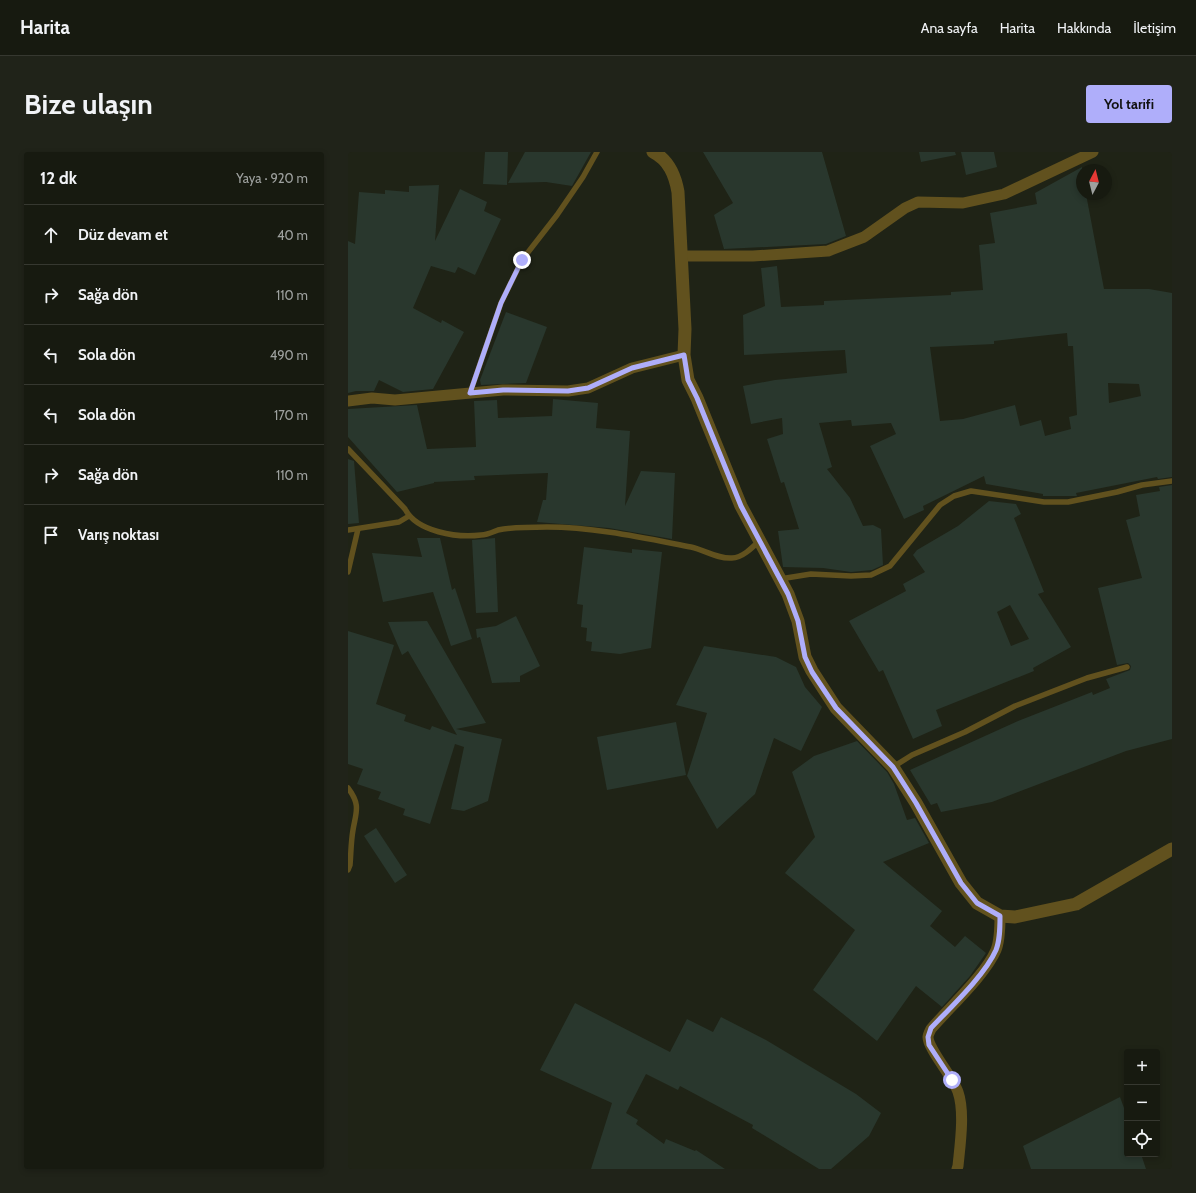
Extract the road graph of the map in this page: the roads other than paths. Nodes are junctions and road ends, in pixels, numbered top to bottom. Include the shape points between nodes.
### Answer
1 (596, 152) edge
2 (653, 152) edge
3 (1093, 152) edge
4 (682, 256) junction
5 (684, 355) junction
6 (470, 393) junction
7 (348, 401) edge
8 (348, 449) edge
9 (1172, 481) edge
10 (409, 516) junction
11 (358, 529) junction
12 (348, 530) edge
13 (760, 541) junction
14 (348, 572) edge
15 (780, 579) junction
16 (1127, 667) dead end
17 (893, 767) junction
18 (348, 788) edge
19 (1172, 849) edge
20 (348, 870) edge
21 (1000, 916) junction
22 (957, 1169) edge

1 - 6 lane via 583,177 557,215 522,260 501,303
2 - 4 street via 660,155 676,178
3 - 4 street via 1004,194 963,204 918,202 905,208 864,237 828,251 753,256
4 - 5 street
5 - 6 street via 632,368 588,388 568,391 503,390
5 - 13 street via 688,380 741,506
6 - 7 street via 396,400 372,398
8 - 10 lane
9 - 15 lane via 1142,485 1068,502 1029,500 971,491 954,496 940,505 890,566 871,574 811,574
10 - 11 lane via 399,522
10 - 13 lane via 421,525 459,535 481,535 500,530 531,528 574,528 693,548 733,558 744,554
11 - 12 lane
11 - 14 lane
13 - 15 street
15 - 17 street via 798,621 805,657 812,672 836,708
16 - 17 lane via 1087,678 1015,706 912,755
17 - 21 street via 961,883 977,903
18 - 20 lane via 353,794 357,815
19 - 21 street via 1076,904 1015,917
21 - 22 street via 996,950 984,969 931,1028 928,1037 929,1045 944,1065 958,1092 961,1111

